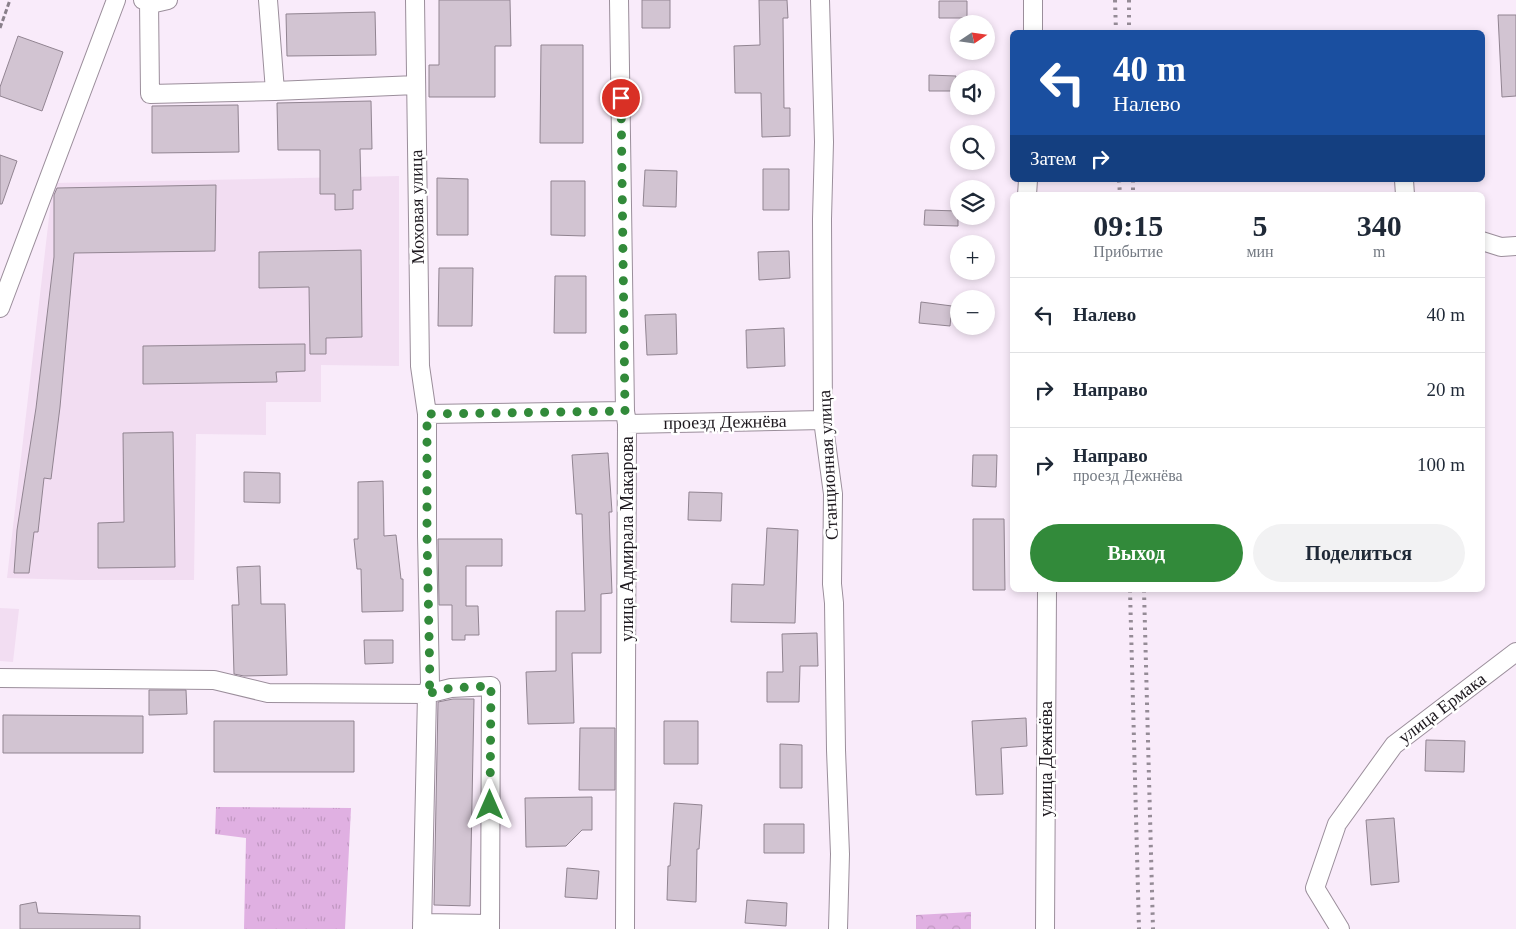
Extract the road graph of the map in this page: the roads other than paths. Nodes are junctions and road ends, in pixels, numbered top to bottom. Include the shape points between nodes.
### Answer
1 (116, 0) edge
2 (168, 0) edge
3 (268, 0) edge
4 (415, 0) edge
5 (619, 0) edge
6 (820, 0) edge
7 (1033, 0) edge
8 (146, 1) edge
9 (1033, 30) edge
10 (416, 85) junction
11 (276, 91) junction
12 (1485, 242) edge
13 (1516, 246) edge
14 (0, 308) edge
15 (427, 414) junction
16 (626, 418) junction
17 (823, 420) junction
18 (1047, 592) edge
19 (1516, 652) edge
20 (0, 678) edge
21 (426, 694) junction
22 (422, 926) edge
23 (490, 926) edge
24 (625, 929) edge
25 (838, 929) edge
26 (1045, 929) edge
27 (1340, 929) edge

1 - 14 street
2 - 8 street
3 - 11 street
4 - 10 street, Моховая улица
5 - 16 street, улица Адмирала Макарова
6 - 17 street, Станционная улица via 824,142
7 - 9 street
8 - 11 street via 150,94
10 - 11 street
10 - 15 street, Моховая улица via 420,366
12 - 13 street
15 - 16 street, проезд Дежнёва
15 - 21 street, Моховая улица via 430,684
16 - 17 street, проезд Дежнёва
16 - 24 street, улица Адмирала Макарова
17 - 25 street, Станционная улица via 833,494 832,584 840,854
18 - 26 street, улица Дежнёва
19 - 27 street, улица Ермака via 1394,744 1337,824 1315,888
20 - 21 street via 214,680 268,693
21 - 22 street, Моховая улица
21 - 23 street via 451,688 491,686
22 - 23 street

